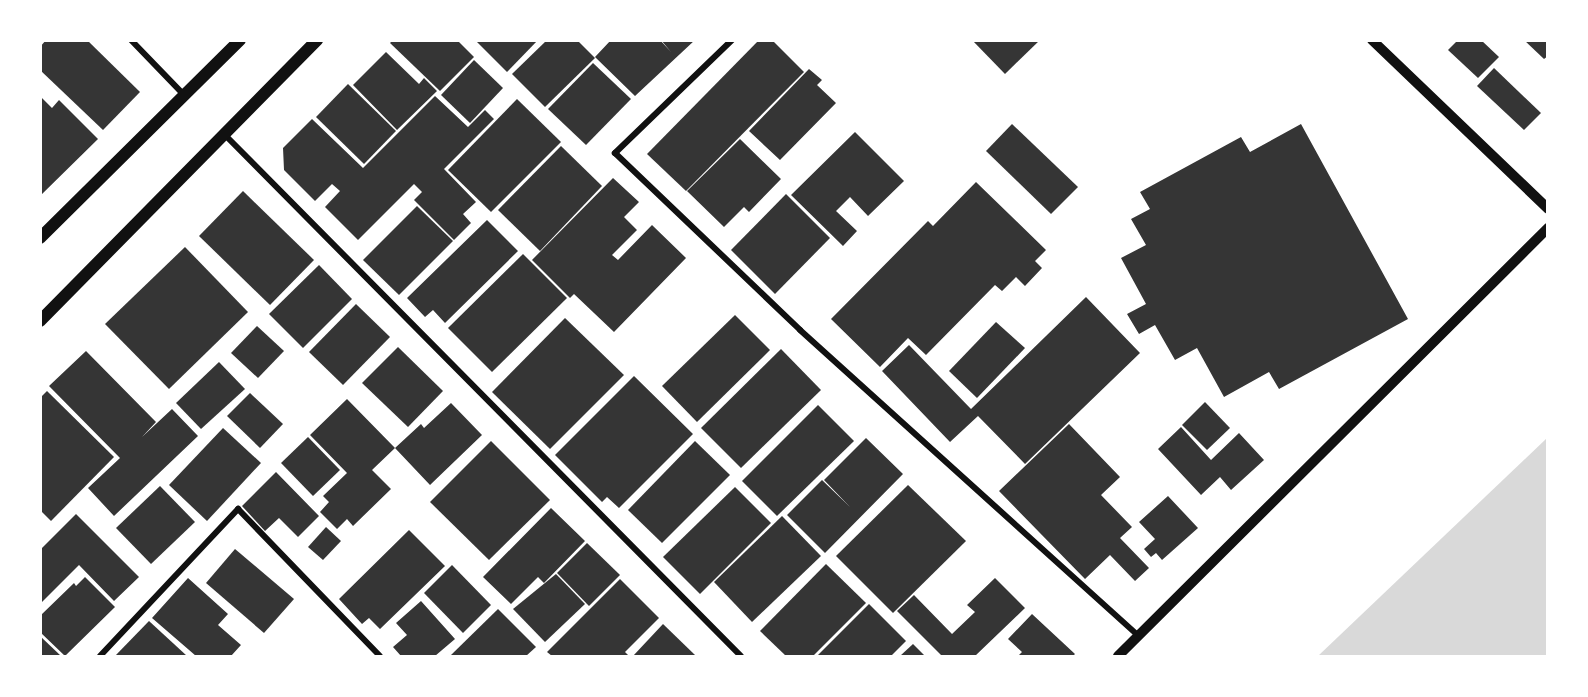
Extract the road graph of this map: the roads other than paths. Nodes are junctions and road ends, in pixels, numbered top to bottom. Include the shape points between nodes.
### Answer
1 (131, 40) edge
2 (240, 40) edge
3 (317, 40) edge
4 (732, 40) edge
5 (1372, 40) edge
6 (185, 96) junction
7 (225, 135) junction
8 (1548, 209) edge
9 (1548, 228) edge
10 (40, 237) edge
11 (40, 321) edge
12 (1140, 636) junction
13 (100, 657) edge
14 (381, 657) edge
15 (741, 657) edge
16 (1118, 657) edge

1 - 6 street
2 - 6 main road
3 - 7 main road
4 - 12 street via 615,153 800,330
5 - 8 street
6 - 10 main road
7 - 11 main road
7 - 15 street
9 - 12 street
12 - 16 street
13 - 14 street via 238,509

